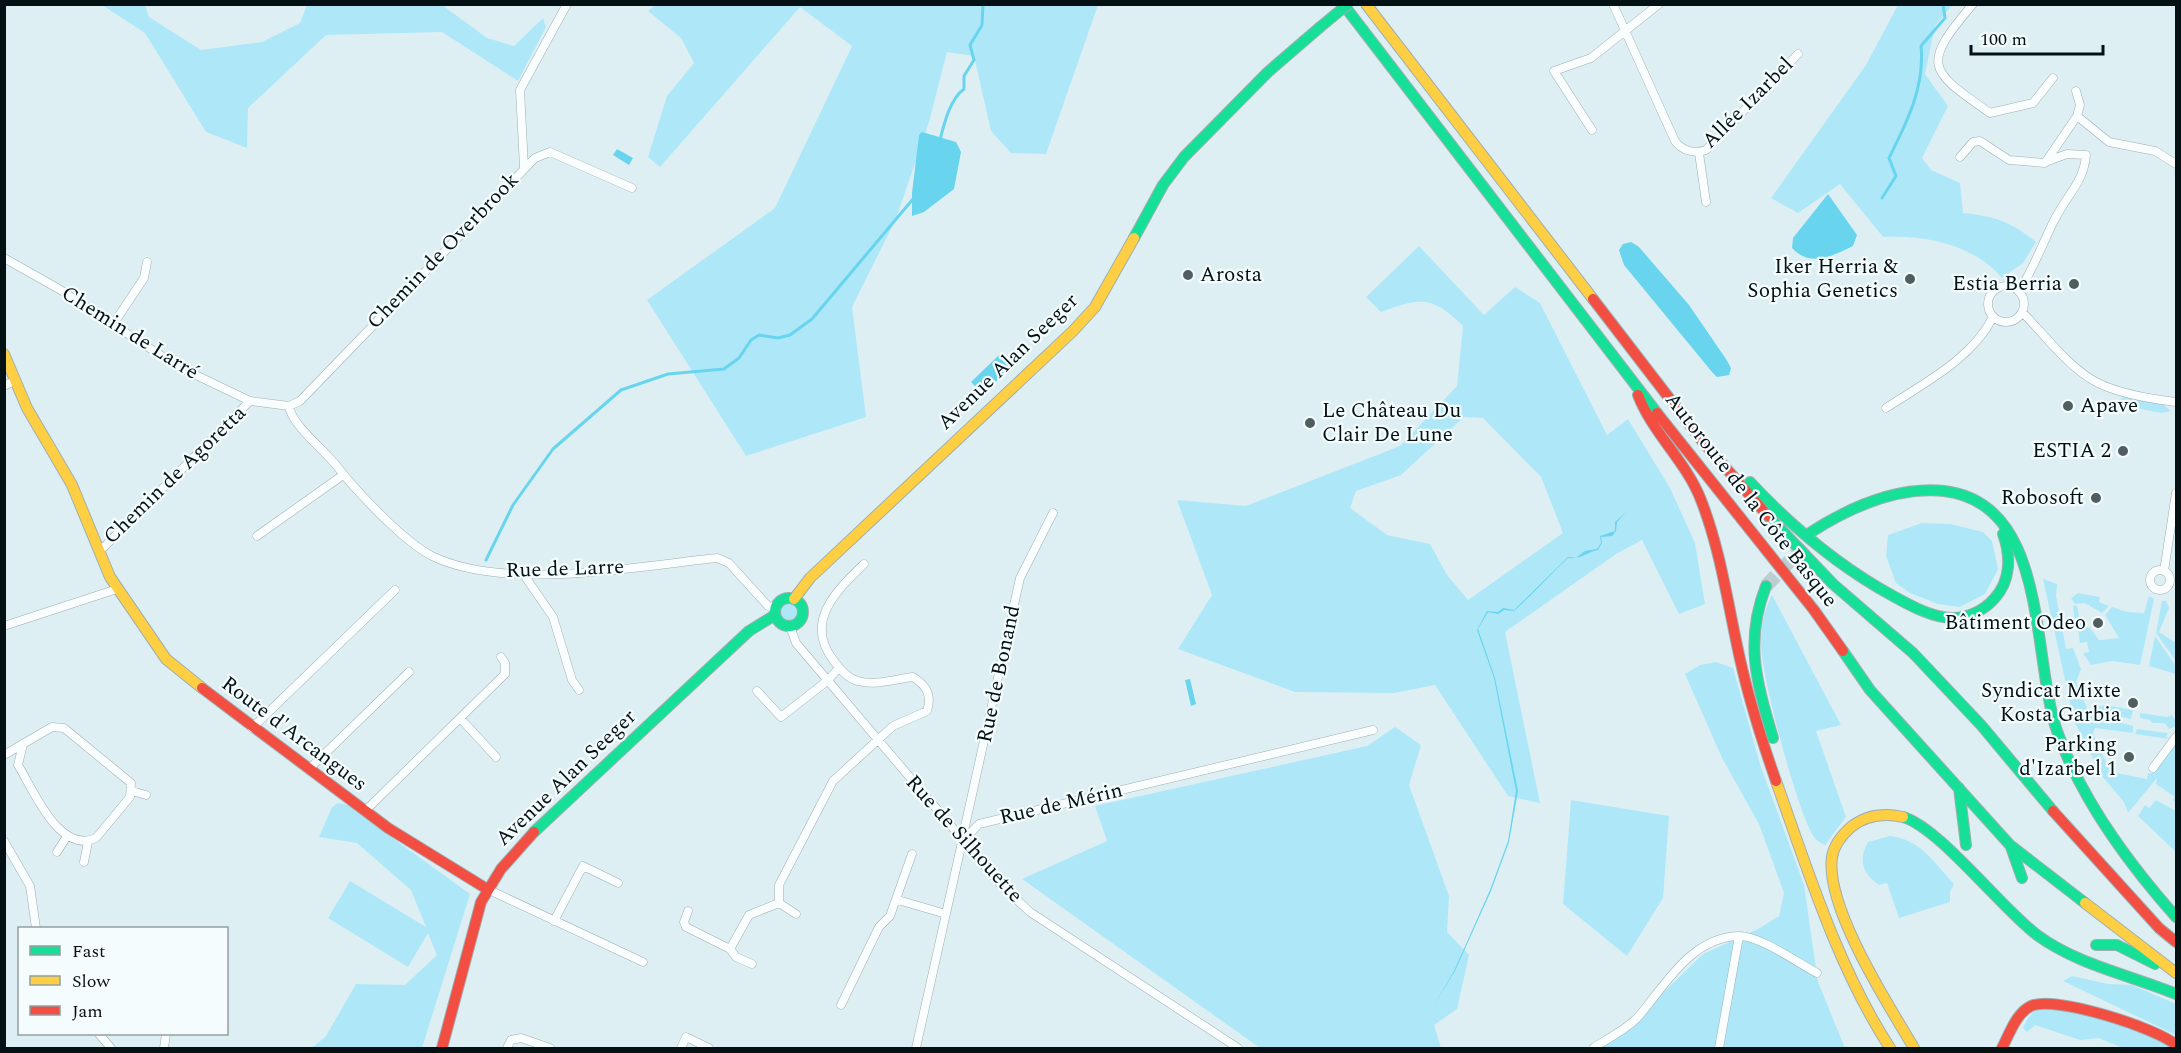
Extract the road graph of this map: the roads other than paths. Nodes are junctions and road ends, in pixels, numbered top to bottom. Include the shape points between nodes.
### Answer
1 (567, 4) edge
2 (1343, 4) edge
3 (1348, 4) edge
4 (1366, 4) edge
5 (1613, 4) edge
6 (1659, 4) edge
7 (1973, 4) edge
8 (1625, 30) junction
9 (1798, 54) dead end
10 (2053, 78) dead end
11 (2076, 91) dead end
12 (2077, 116) junction
13 (1592, 130) dead end
14 (1699, 153) junction
15 (1960, 157) dead end
16 (2045, 163) junction
17 (2176, 164) edge
18 (524, 166) junction
19 (632, 188) dead end
20 (1706, 202) dead end
21 (4, 258) edge
22 (147, 262) dead end
23 (2019, 291) junction
24 (2022, 312) junction
25 (1993, 317) junction
26 (114, 323) junction
27 (4, 354) edge
28 (9, 384) edge
29 (1636, 387) junction
30 (250, 401) junction
31 (2176, 402) edge
32 (289, 406) junction
33 (1886, 408) dead end
34 (1703, 442) junction
35 (343, 475) junction
36 (2176, 493) edge
37 (1053, 513) dead end
38 (257, 536) dead end
39 (98, 549) junction
40 (864, 564) dead end
41 (2164, 571) dead end
42 (524, 575) junction
43 (117, 589) junction
44 (395, 590) dead end
45 (794, 599) junction
46 (776, 611) junction
47 (4, 626) edge
48 (790, 626) junction
49 (501, 657) dead end
50 (839, 668) junction
51 (409, 672) dead end
52 (827, 681) junction
53 (579, 690) dead end
54 (758, 691) dead end
55 (1754, 708) junction
56 (460, 719) junction
57 (252, 728) junction
58 (1372, 730) dead end
59 (2176, 736) edge
60 (878, 742) junction
61 (23, 744) junction
62 (4, 756) edge
63 (496, 757) dead end
64 (18, 765) junction
65 (2153, 768) dead end
66 (309, 769) junction
67 (1959, 788) junction
68 (132, 791) junction
69 (146, 795) dead end
70 (365, 811) junction
71 (67, 836) junction
72 (4, 841) edge
73 (88, 842) junction
74 (962, 842) junction
75 (1966, 845) dead end
76 (2010, 845) junction
77 (57, 852) dead end
78 (912, 854) dead end
79 (84, 862) dead end
80 (2022, 878) dead end
81 (618, 883) dead end
82 (487, 889) junction
83 (898, 900) junction
84 (779, 903) junction
85 (688, 911) dead end
86 (796, 914) dead end
87 (946, 914) junction
88 (2176, 917) edge
89 (555, 921) junction
90 (1845, 924) junction
91 (36, 927) edge
92 (1739, 936) junction
93 (2176, 942) edge
94 (2096, 945) dead end
95 (730, 949) junction
96 (643, 962) dead end
97 (752, 964) dead end
98 (2166, 966) junction
99 (1817, 973) dead end
100 (2176, 973) edge
101 (2176, 994) edge
102 (840, 1005) dead end
103 (100, 1035) edge
104 (1229, 1045) edge
105 (2176, 1045) edge
106 (111, 1048) edge
107 (442, 1048) edge
108 (507, 1048) edge
109 (550, 1048) edge
110 (681, 1048) edge
111 (709, 1048) edge
112 (916, 1048) edge
113 (1238, 1048) edge
114 (1593, 1048) edge
115 (1719, 1048) edge
116 (1890, 1048) edge
117 (1914, 1048) edge
118 (2002, 1048) edge

1 - 18 street, Chemin de Overbrook via 520,90
2 - 29 main road, Autoroute de la Côte Basque
3 - 45 main road, Avenue Alan Seeger, bridge via 1268,72 1184,157 1162,184 1095,306 1073,331 810,578
4 - 34 main road, Autoroute de la Côte Basque
5 - 8 street, Allée Izarbel
6 - 8 street
7 - 10 street via 1937,56 1938,70 1949,85 1990,113 2033,103
8 - 13 street via 1591,58 1554,71
8 - 14 street, Allée Izarbel via 1675,141 1685,150
9 - 14 street, Allée Izarbel via 1713,144
11 - 12 street via 2080,105
12 - 16 street
12 - 17 street via 2109,141 2155,151
14 - 20 street, Allée Izarbel
15 - 16 street via 1973,141 1980,141 2009,160
16 - 23 street via 2067,154 2086,155 2084,173 2055,218
18 - 19 street via 550,152
18 - 32 street, Chemin de Overbrook via 300,401
21 - 26 street, Chemin de Larré
22 - 26 street via 144,278
23 - 24 street
23 - 25 street via 2011,286 1993,291 1988,304
24 - 25 street via 2009,322
24 - 31 street via 2095,381
25 - 33 street via 1986,332 1969,350
26 - 30 street, Chemin de Larré via 177,366
27 - 28 main road, Route d'Arcangues
28 - 39 main road, Route d'Arcangues via 72,485
29 - 55 main road via 1642,409 1700,497 1721,565 1746,687
29 - 67 main road, Autoroute de la Côte Basque via 1814,610 1870,690
30 - 32 street, Chemin de Larré
30 - 39 street, Chemin de Agoretta
32 - 35 street, Rue de Larre via 293,418
34 - 88 main road via 1720,451 1817,548 1898,598 1949,618 1969,616 1988,606 2008,573 2008,546 1998,525 1984,513 1951,501 1897,502 1849,517 1811,535 1846,511 1896,495 1928,490 1979,500 2000,516 2016,540 2024,568 2041,671 2062,742 2086,790 2134,864
34 - 93 main road, Autoroute de la Côte Basque via 1833,584 1913,653 1981,725 2080,844
35 - 38 street
35 - 42 street, Rue de Larre via 409,540 432,556 462,566
36 - 41 street
37 - 74 street, Rue de Bonand via 1020,578
39 - 43 main road, Route d'Arcangues
40 - 50 street via 836,590 825,609 821,631 828,654
42 - 46 street, Rue de Larre via 717,558 729,563
42 - 53 street via 553,617 572,680
43 - 47 street
43 - 57 main road, Route d'Arcangues via 166,659
44 - 57 street
45 - 46 main road via 781,601
45 - 48 main road via 801,605 803,615 799,623
46 - 48 main road via 779,622
46 - 82 main road, Avenue Alan Seeger via 748,631 526,839
48 - 52 street, Rue de Silhouette via 796,643
49 - 56 street via 505,674
50 - 52 street
50 - 60 street via 857,681 913,677 925,684 930,699 927,711 893,726
51 - 66 street
52 - 54 street via 782,717
52 - 60 street, Rue de Silhouette
55 - 90 main road via 1744,626 1750,603 1762,583 1751,629 1752,656 1762,699 1800,824
55 - 116 main road via 1781,797 1845,966
56 - 63 street
56 - 70 street
57 - 66 main road, Route d'Arcangues
58 - 74 street, Rue de Mérin via 979,824
59 - 65 street
60 - 74 street, Rue de Silhouette
60 - 84 street via 826,790 779,885
61 - 62 street
61 - 64 street
61 - 68 street via 52,727 64,728 131,783
62 - 64 street
64 - 71 street via 54,825
66 - 70 main road, Route d'Arcangues
67 - 75 main road
67 - 76 main road, Autoroute de la Côte Basque
68 - 69 street
68 - 73 street via 96,838
70 - 82 main road, Route d'Arcangues
71 - 73 street
71 - 77 street
72 - 91 street via 30,886
73 - 79 street
74 - 87 street
74 - 104 street, Rue de Silhouette via 1030,912
76 - 80 main road
76 - 98 main road, Autoroute de la Côte Basque
78 - 83 street
81 - 89 street via 583,866
82 - 89 street
82 - 107 main road, Avenue Alan Seeger
83 - 87 street
83 - 102 street via 879,927
84 - 86 street
84 - 95 street via 749,915
85 - 95 street via 686,927
87 - 112 street
89 - 96 street
90 - 101 main road via 1833,886 1831,860 1838,839 1850,826 1869,816 1890,814 1926,829 2040,937 2093,964
90 - 117 main road
92 - 99 street via 1755,940
92 - 114 street via 1692,954 1664,981 1637,1018
92 - 115 street
94 - 98 main road via 2117,945 2149,963
95 - 97 street via 736,957
98 - 100 main road, Autoroute de la Côte Basque
103 - 106 street
104 - 113 street, Rue de Silhouette
105 - 118 main road via 2156,1032 2045,1002 2031,1005
108 - 109 street via 511,1040 521,1038
110 - 111 street via 686,1037

